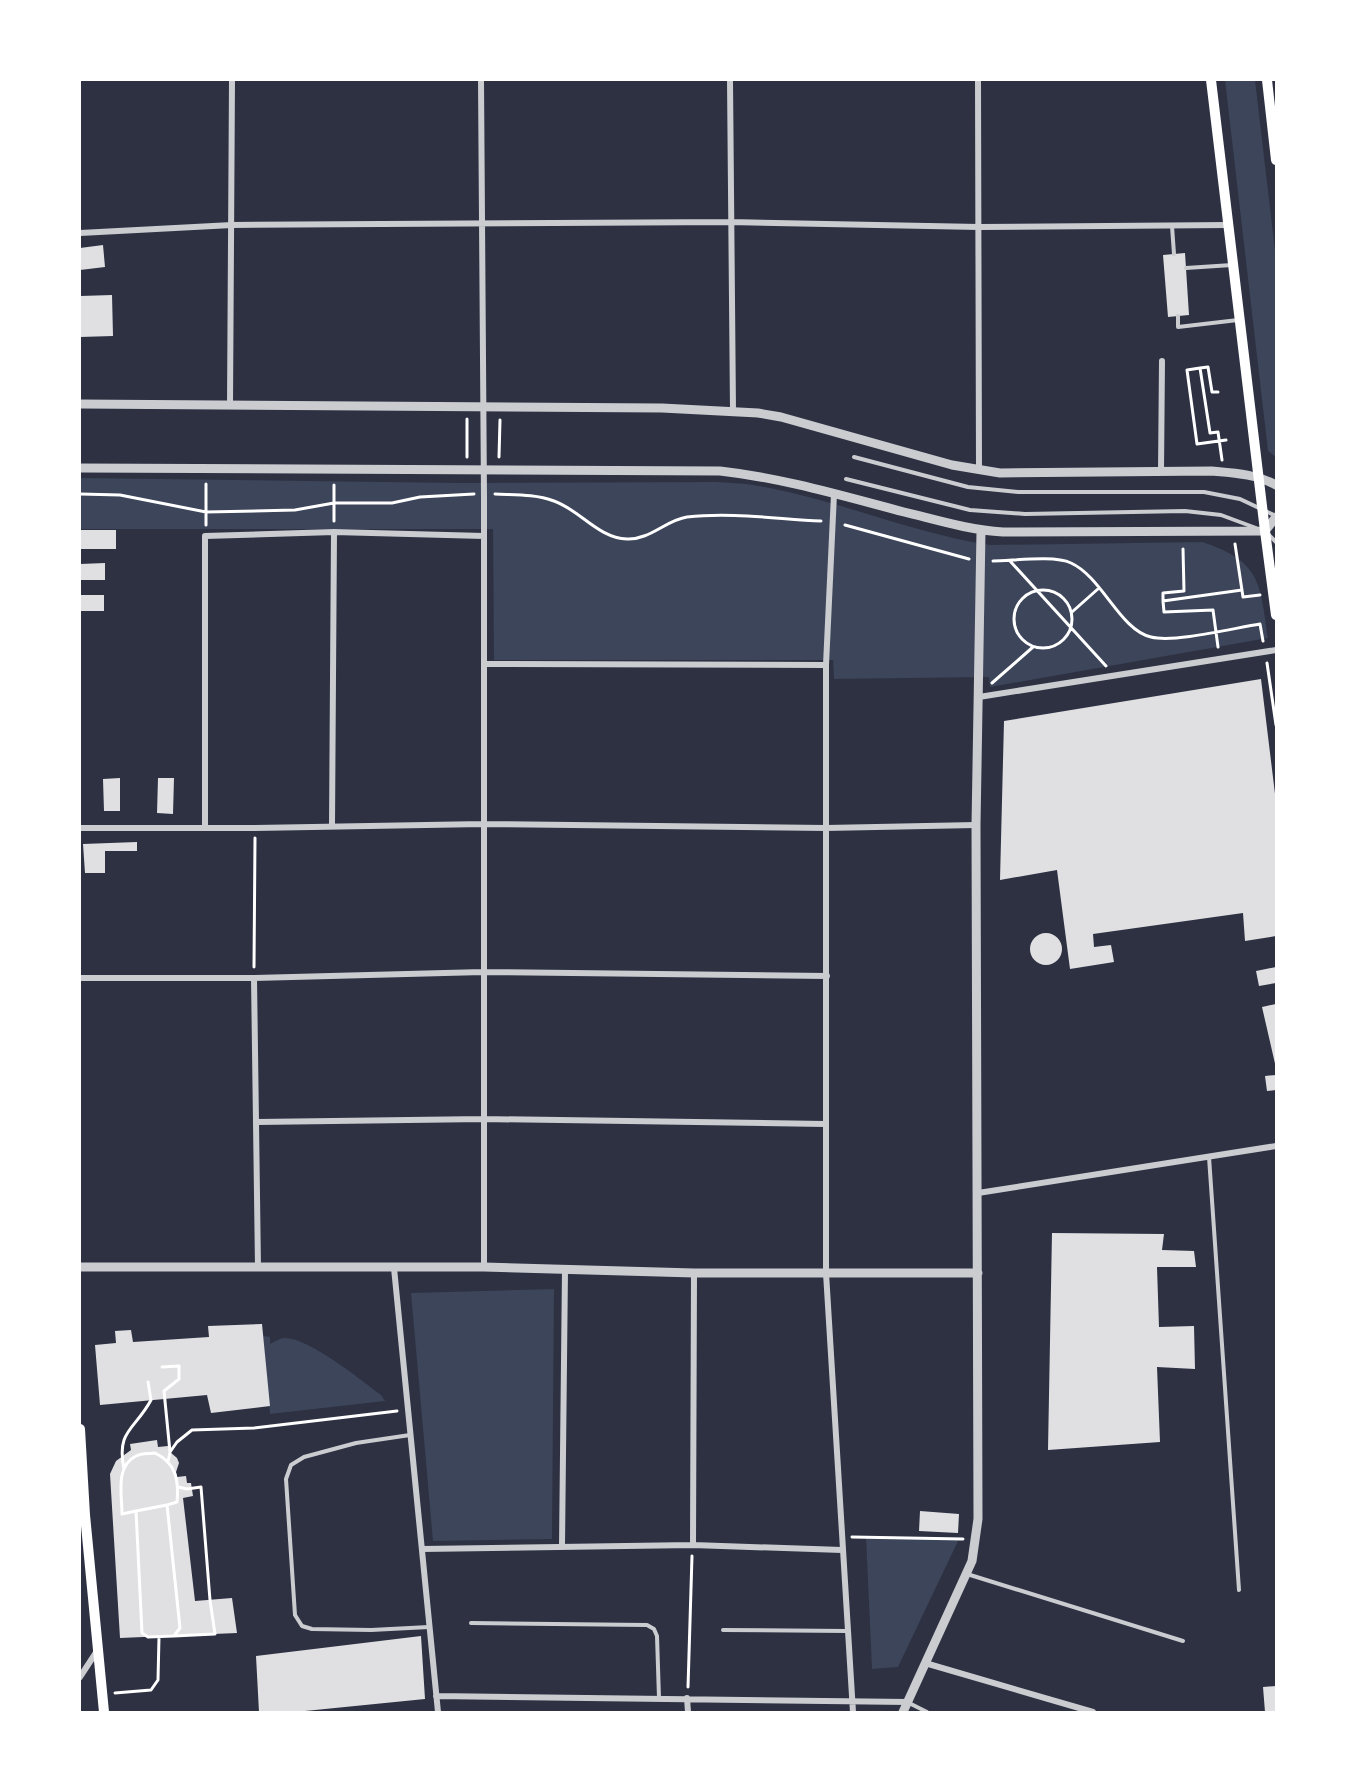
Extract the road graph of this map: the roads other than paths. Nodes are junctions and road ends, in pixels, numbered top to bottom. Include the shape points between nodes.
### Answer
1 (232, 80) edge
2 (481, 80) edge
3 (730, 80) edge
4 (978, 80) edge
5 (1211, 80) edge
6 (1267, 80) edge
7 (1276, 160) edge
8 (730, 222) junction
9 (482, 224) junction
10 (232, 225) junction
11 (1228, 225) junction
12 (1172, 226) junction
13 (979, 227) junction
14 (80, 233) edge
15 (1174, 254) dead end
16 (1233, 265) junction
17 (1186, 268) dead end
18 (1178, 316) dead end
19 (1239, 320) junction
20 (1162, 361) dead end
21 (80, 404) edge
22 (230, 406) junction
23 (483, 407) junction
24 (733, 411) junction
25 (854, 458) dead end
26 (80, 468) edge
27 (484, 470) junction
28 (979, 470) junction
29 (1161, 471) junction
30 (1258, 477) junction
31 (846, 478) dead end
32 (1276, 486) edge
33 (834, 494) junction
34 (1262, 508) junction
35 (1276, 516) edge
36 (981, 531) junction
37 (1265, 531) junction
38 (334, 532) junction
39 (484, 536) junction
40 (1276, 542) edge
41 (1276, 615) edge
42 (1276, 650) edge
43 (483, 663) junction
44 (826, 665) junction
45 (979, 697) junction
46 (483, 824) junction
47 (333, 825) junction
48 (976, 825) junction
49 (205, 827) junction
50 (80, 828) edge
51 (826, 828) junction
52 (483, 972) junction
53 (827, 976) junction
54 (80, 978) edge
55 (254, 978) junction
56 (484, 1119) junction
57 (257, 1122) junction
58 (825, 1124) junction
59 (1276, 1146) edge
60 (1209, 1157) junction
61 (978, 1193) junction
62 (80, 1267) edge
63 (258, 1267) junction
64 (394, 1268) junction
65 (484, 1268) junction
66 (565, 1270) junction
67 (694, 1273) junction
68 (826, 1273) junction
69 (978, 1273) junction
70 (80, 1429) edge
71 (410, 1435) junction
72 (82, 1515) edge
73 (693, 1545) junction
74 (562, 1546) junction
75 (422, 1549) junction
76 (842, 1550) junction
77 (967, 1574) junction
78 (1239, 1590) dead end
79 (471, 1623) dead end
80 (429, 1627) junction
81 (723, 1630) dead end
82 (847, 1631) junction
83 (1183, 1641) dead end
84 (97, 1651) junction
85 (925, 1664) junction
86 (80, 1677) edge
87 (436, 1696) junction
88 (659, 1698) junction
89 (687, 1698) junction
90 (851, 1700) junction
91 (908, 1702) junction
92 (104, 1713) edge
93 (438, 1713) edge
94 (688, 1713) edge
95 (853, 1713) edge
96 (903, 1713) edge
97 (927, 1713) edge
98 (1093, 1713) edge

1 - 10 street
2 - 9 street
3 - 8 street
4 - 13 street
5 - 11 main road
6 - 7 main road
8 - 9 street
8 - 13 street
8 - 24 street
9 - 10 street
9 - 23 street
10 - 14 street
10 - 22 street
11 - 12 street
11 - 16 main road
12 - 13 street
12 - 15 lane
13 - 28 street
16 - 17 lane
16 - 19 main road
18 - 19 lane via 1178,327
19 - 30 main road
20 - 29 street
21 - 22 street
22 - 23 street
23 - 24 street
23 - 27 street
24 - 28 street via 780,417
25 - 34 lane via 968,487 1029,492 1204,492
26 - 27 street
27 - 33 street via 720,471 781,480
27 - 39 street
28 - 29 street via 1025,474
29 - 30 street via 1212,471
30 - 32 street
30 - 34 main road
31 - 37 lane via 970,510 1025,514 1185,512 1221,515
33 - 36 street
33 - 44 street
34 - 35 lane
34 - 37 main road
35 - 37 street
36 - 37 street
36 - 45 street
37 - 40 lane
37 - 41 main road
38 - 39 street
38 - 47 street
38 - 49 street via 206,536
39 - 43 street
42 - 45 street
43 - 44 street
43 - 46 street
44 - 51 street
45 - 48 street
46 - 47 street
46 - 51 street
46 - 52 street
47 - 49 street
48 - 51 street
48 - 61 street
49 - 50 street
51 - 53 street
52 - 53 street
52 - 55 street
52 - 56 street
53 - 58 street
54 - 55 street
55 - 57 street
56 - 57 street
56 - 58 street
56 - 65 street
57 - 63 street
58 - 68 street
59 - 60 street
60 - 61 street
60 - 78 lane
61 - 69 street
62 - 63 street
63 - 64 street
64 - 65 street
64 - 71 street
65 - 66 street
66 - 67 street
66 - 74 street
67 - 68 street
67 - 73 street
68 - 69 street
68 - 76 street
69 - 77 street via 978,1519
70 - 72 main road
71 - 75 street
71 - 80 lane via 345,1446 304,1457 291,1465 286,1479 295,1615 302,1626 312,1629
72 - 84 main road
73 - 74 street
73 - 76 street
74 - 75 street
75 - 80 street
76 - 82 street
77 - 83 lane
77 - 85 street
79 - 88 lane via 647,1625 657,1636
80 - 87 street
81 - 82 lane
82 - 90 street
84 - 86 street
84 - 92 main road
85 - 91 street
85 - 98 street
87 - 88 street
87 - 93 street
88 - 89 street
89 - 90 street
89 - 94 street
90 - 91 street
90 - 95 street
91 - 96 street
91 - 97 lane

